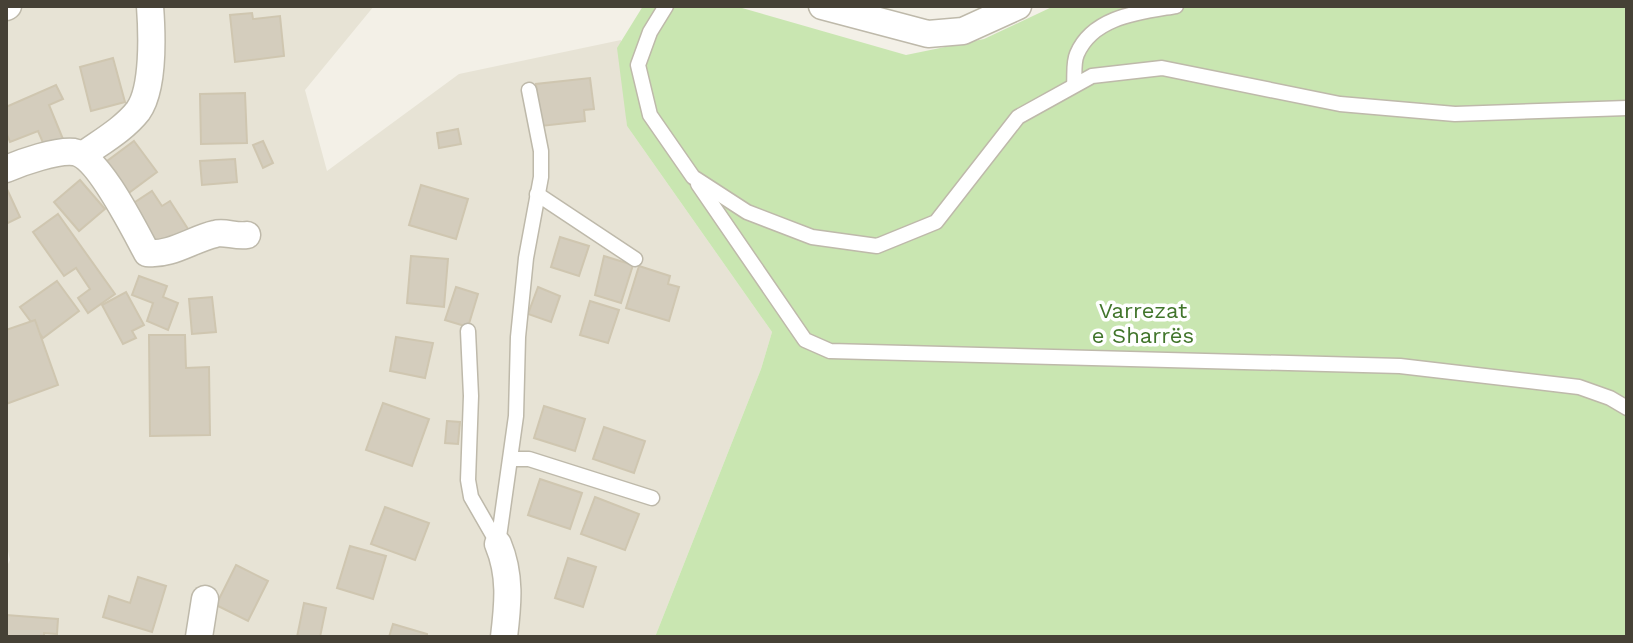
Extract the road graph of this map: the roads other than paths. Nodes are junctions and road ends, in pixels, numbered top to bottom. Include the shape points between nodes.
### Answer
1 (150, 6) edge
2 (666, 6) edge
3 (822, 6) edge
4 (1018, 6) edge
5 (1176, 6) edge
6 (1074, 85) junction
7 (529, 90) dead end
8 (1627, 108) edge
9 (83, 155) junction
10 (6, 169) edge
11 (693, 177) junction
12 (537, 194) junction
13 (247, 235) dead end
14 (635, 259) dead end
15 (468, 331) dead end
16 (1627, 408) edge
17 (511, 459) junction
18 (652, 498) dead end
19 (498, 544) junction
20 (205, 599) dead end
21 (199, 637) edge
22 (504, 637) edge

1 - 9 street via 144,100 130,120
2 - 11 lane via 638,65 650,115
3 - 4 street via 928,34 963,31
5 - 6 lane via 1117,16 1085,41 1076,56
6 - 8 lane via 1092,76 1162,68 1340,104 1441,113
6 - 11 lane via 1018,117 936,222 877,246 812,237 747,212
7 - 12 lane via 541,151
9 - 10 street via 71,151
9 - 13 street via 115,195 147,253 165,252 218,232
11 - 16 lane via 805,340 830,351 1400,366 1579,387
12 - 14 lane
12 - 17 lane via 521,304
15 - 19 lane via 468,480 471,497
17 - 18 lane via 529,459
17 - 19 lane
19 - 22 street via 509,595
20 - 21 street

